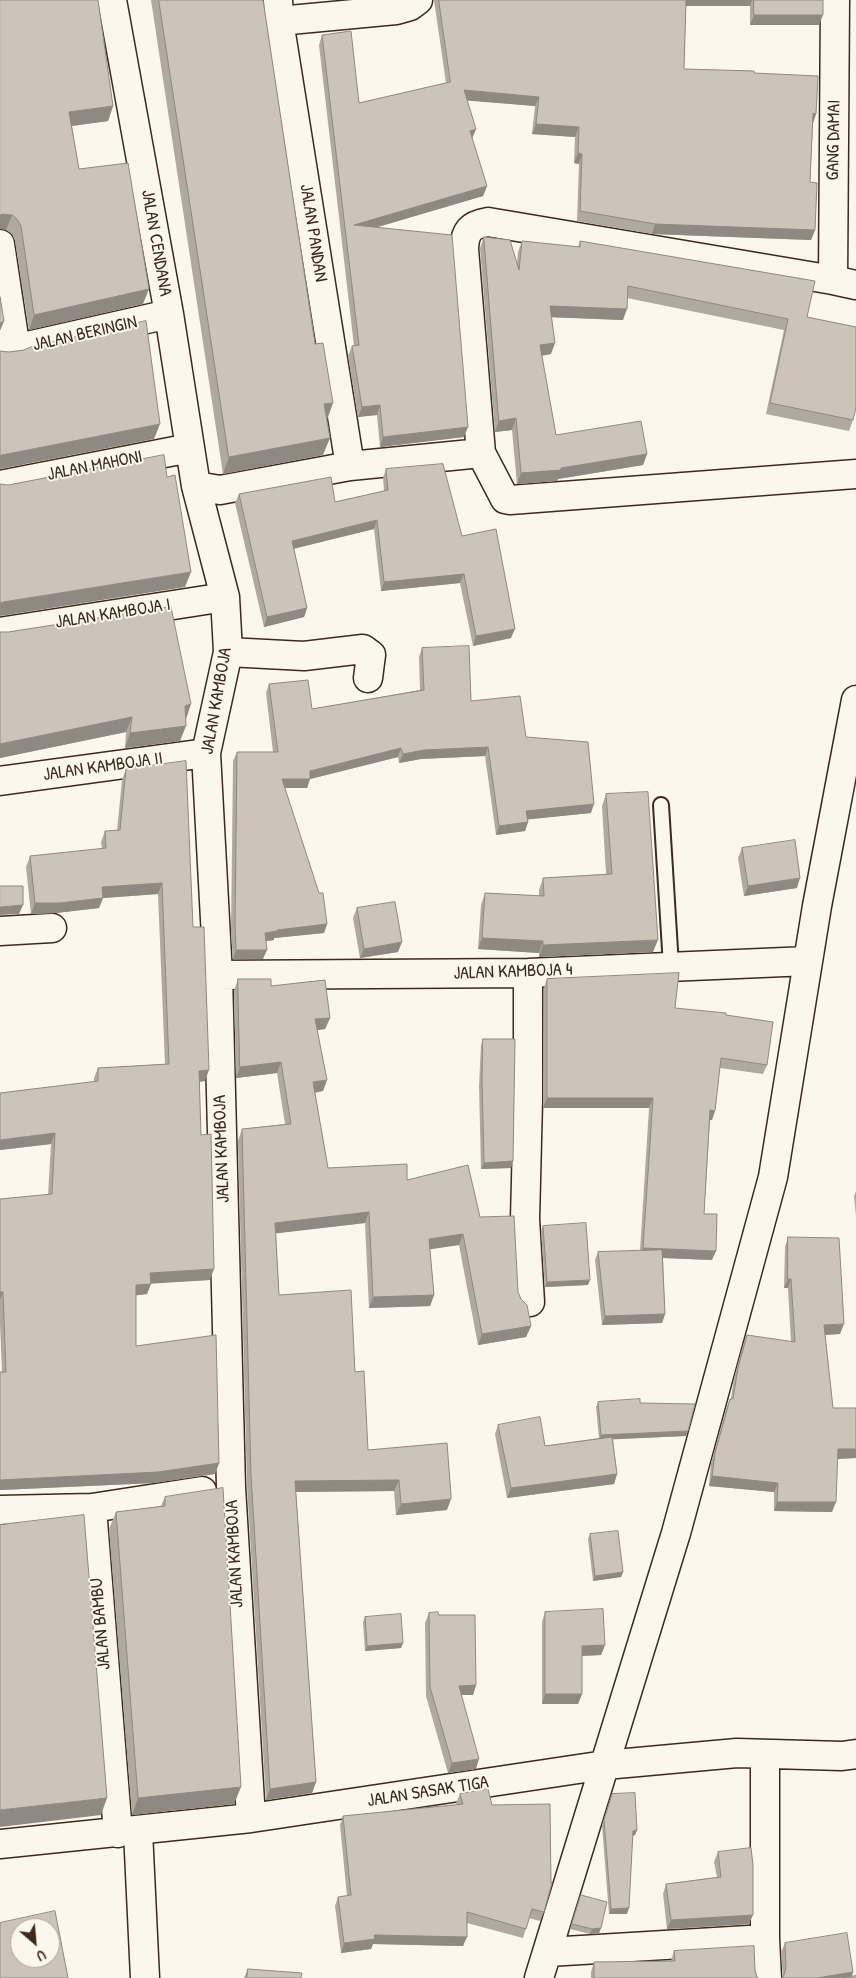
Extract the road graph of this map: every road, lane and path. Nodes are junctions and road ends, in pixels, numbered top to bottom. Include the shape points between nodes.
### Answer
1 (112, 0) edge
2 (418, 0) edge
3 (835, 0) edge
4 (278, 10) edge
5 (0, 244) edge
6 (844, 282) edge
7 (169, 314) junction
8 (8, 351) edge
9 (190, 448) junction
10 (481, 453) junction
11 (350, 466) junction
12 (856, 474) edge
13 (0, 485) edge
14 (196, 486) junction
15 (225, 597) junction
16 (0, 632) edge
17 (228, 652) junction
18 (368, 678) dead end
19 (856, 700) edge
20 (206, 752) junction
21 (0, 781) edge
22 (661, 805) dead end
23 (52, 928) dead end
24 (0, 931) edge
25 (808, 960) junction
26 (671, 966) junction
27 (528, 973) junction
28 (218, 975) junction
29 (530, 1302) dead end
30 (231, 1487) junction
31 (92, 1508) junction
32 (0, 1510) edge
33 (765, 1754) junction
34 (856, 1754) edge
35 (605, 1765) junction
36 (251, 1818) junction
37 (128, 1832) junction
38 (0, 1844) edge
39 (765, 1939) junction
40 (548, 1952) junction
41 (145, 1978) edge
42 (539, 1978) edge
43 (768, 1978) edge

1 - 7 street, JALAN CENDANA
2 - 4 street via 396,10
3 - 6 street, GANG DAMAI
4 - 11 street, JALAN PANDAN
5 - 8 street
6 - 10 street via 488,222 476,224 468,230 464,249
7 - 8 street, JALAN BERINGIN
7 - 9 street, JALAN CENDANA
9 - 13 street, JALAN MAHONI
9 - 14 street, JALAN CENDANA
10 - 11 street
10 - 12 street via 507,500
11 - 14 street via 220,490
14 - 15 street, JALAN KAMBOJA
15 - 16 street, JALAN KAMBOJA I
15 - 17 street, JALAN KAMBOJA
17 - 18 street via 304,656 363,649 371,655
17 - 20 street, JALAN KAMBOJA
19 - 25 street
20 - 21 street, JALAN KAMBOJA II
20 - 28 street, JALAN KAMBOJA
22 - 26 lane
23 - 24 street
25 - 26 street, JALAN KAMBOJA 4
25 - 35 street via 773,1177 676,1532
26 - 27 street, JALAN KAMBOJA 4
27 - 28 street, JALAN KAMBOJA 4
27 - 29 street via 525,1220
28 - 30 street, JALAN KAMBOJA
30 - 31 street
30 - 36 street, JALAN KAMBOJA
31 - 32 street
31 - 37 street, JALAN BAMBU
33 - 34 street, JALAN SASAK TIGA
33 - 35 street, JALAN SASAK TIGA via 737,1753
33 - 39 street
35 - 36 street, JALAN SASAK TIGA
35 - 40 street
36 - 37 street, JALAN SASAK TIGA
37 - 38 street, JALAN SASAK TIGA
37 - 41 street, JALAN BAMBU
39 - 40 street
39 - 43 street
40 - 42 street

